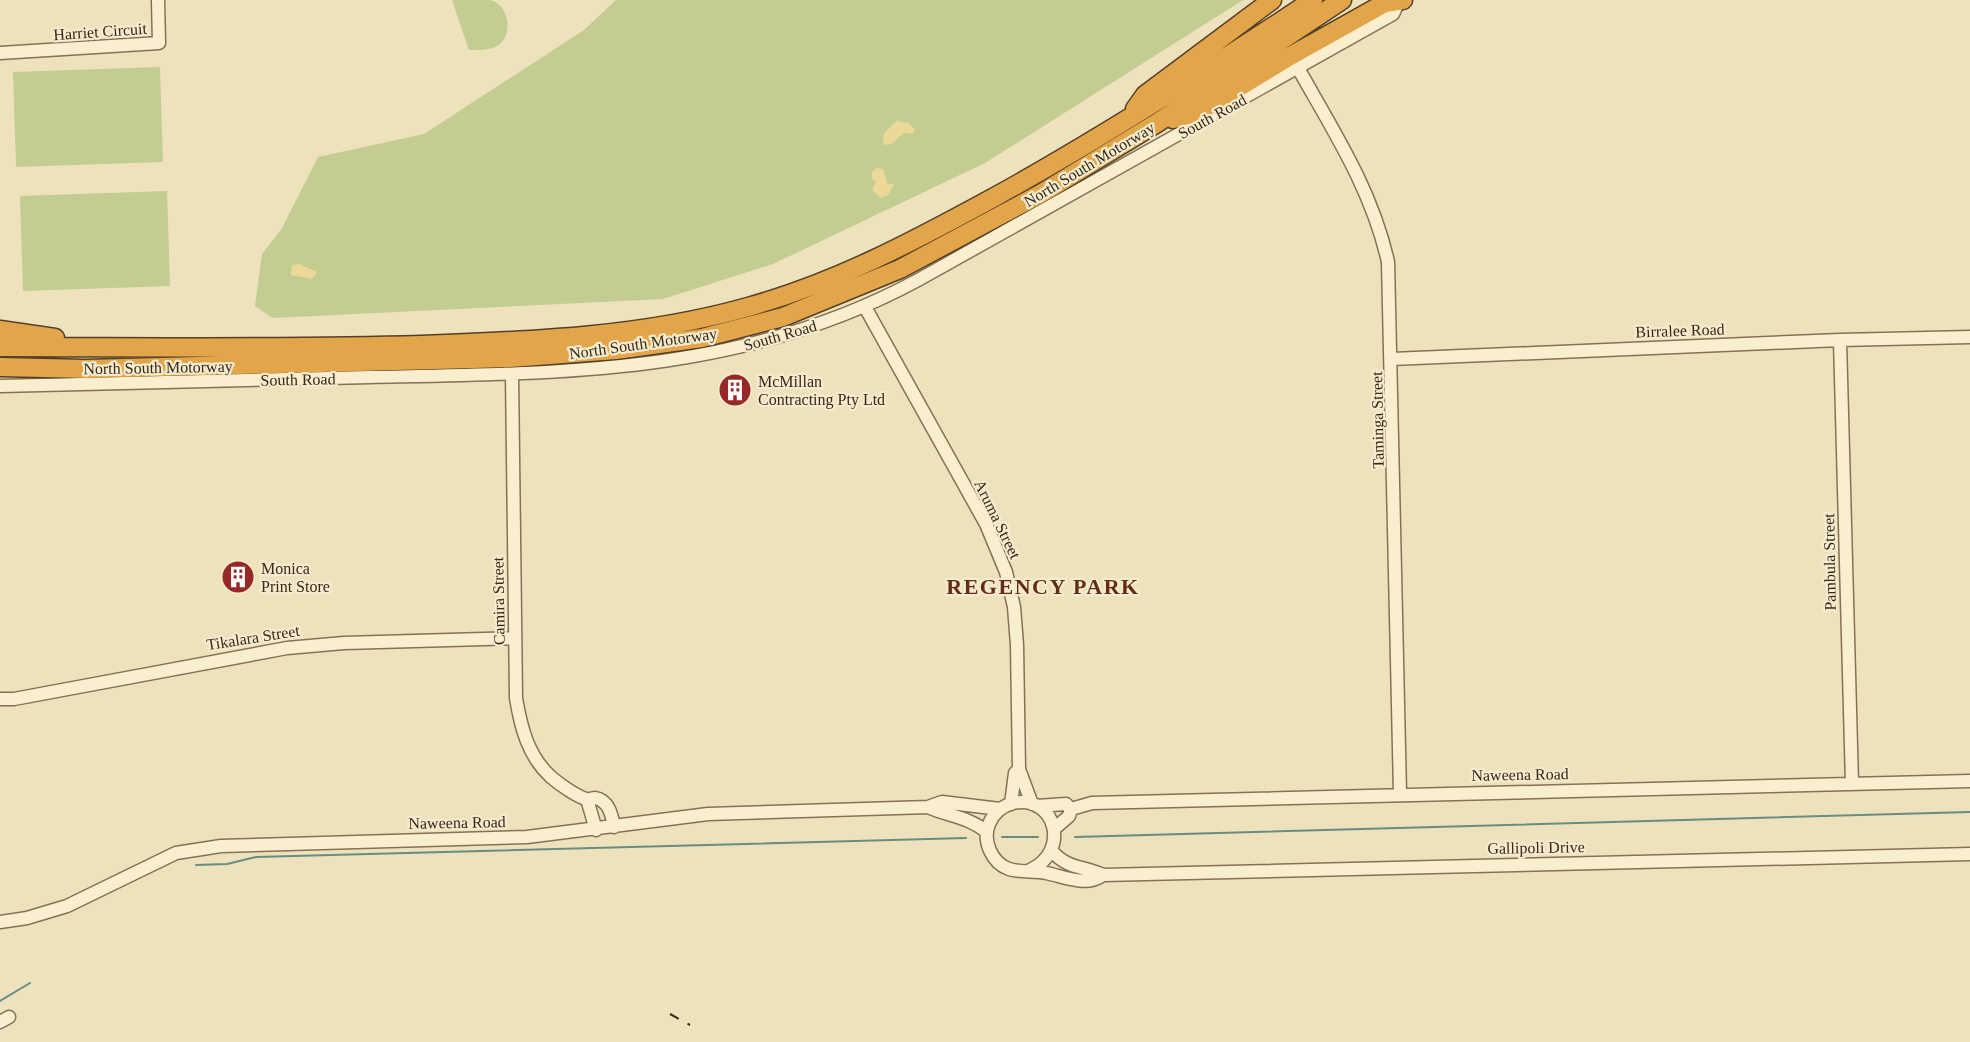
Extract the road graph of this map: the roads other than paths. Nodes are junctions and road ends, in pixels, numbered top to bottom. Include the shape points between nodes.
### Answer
1 (158, 0) edge
2 (1272, 0) edge
3 (1314, 0) edge
4 (1342, 0) edge
5 (1400, 1) edge
6 (0, 53) edge
7 (1298, 68) junction
8 (1129, 118) junction
9 (1157, 123) junction
10 (865, 307) junction
11 (0, 330) edge
12 (1970, 337) edge
13 (1840, 340) junction
14 (116, 346) junction
15 (0, 347) edge
16 (1392, 359) junction
17 (0, 367) edge
18 (86, 369) junction
19 (512, 374) junction
20 (0, 375) edge
21 (0, 386) edge
22 (515, 638) junction
23 (0, 699) edge
24 (1019, 769) junction
25 (1970, 781) edge
26 (1852, 784) junction
27 (1401, 793) junction
28 (587, 799) junction
29 (1034, 805) junction
30 (1006, 806) junction
31 (928, 807) junction
32 (1071, 809) junction
33 (614, 827) junction
34 (1054, 829) junction
35 (596, 830) junction
36 (987, 832) junction
37 (1052, 850) junction
38 (1970, 854) edge
39 (1030, 870) junction
40 (1104, 875) junction
41 (0, 922) edge

1 - 6 street, Harriet Circuit via 159,43
2 - 8 highway via 1145,95
3 - 8 highway, North South Motorway
4 - 9 highway, North South Motorway
5 - 7 street, South Road via 1393,14
5 - 9 highway via 1375,8 1198,112
7 - 10 street, South Road
7 - 16 street, Taminga Street via 1380,224 1388,262
8 - 14 highway, North South Motorway via 889,254 836,278 676,325 508,342 358,348
9 - 18 highway, North South Motorway via 1042,194 900,269 783,317 702,338 616,350 510,358
10 - 19 street, South Road via 787,335 683,359
10 - 24 street, Aruma Street via 986,524 1006,572 1017,645
11 - 14 highway
12 - 13 street, Birralee Road
13 - 16 street, Birralee Road
13 - 26 street, Pambula Street
14 - 15 highway, North South Motorway
16 - 27 street, Taminga Street
17 - 18 highway, North South Motorway
18 - 20 highway
19 - 21 street, South Road
19 - 22 street, Camira Street
22 - 23 street, Tikalara Street via 287,648
22 - 28 street, Camira Street via 516,698 529,748 552,778
24 - 29 street, Aruma Street
24 - 30 street, Aruma Street
25 - 26 street, Naweena Road
26 - 27 street, Naweena Road
27 - 32 street, Naweena Road via 1092,802
28 - 33 street, Camira Street via 604,802
28 - 35 street
29 - 30 street
29 - 32 street, Naweena Road via 1066,804
29 - 34 street via 1045,812
30 - 31 street, Naweena Road via 942,802
30 - 36 street via 993,817
31 - 33 street, Naweena Road via 718,813
31 - 36 street, Naweena Road via 971,821
32 - 34 street via 1069,816
33 - 35 street, Naweena Road
34 - 37 street
35 - 41 street, Naweena Road via 527,837 248,844 197,849 154,862 67,906
36 - 39 street via 988,848 1000,864 1019,871
37 - 39 street via 1047,859
37 - 40 street, Gallipoli Drive via 1071,866
38 - 40 street, Gallipoli Drive
39 - 40 street, Gallipoli Drive via 1075,880 1094,881

